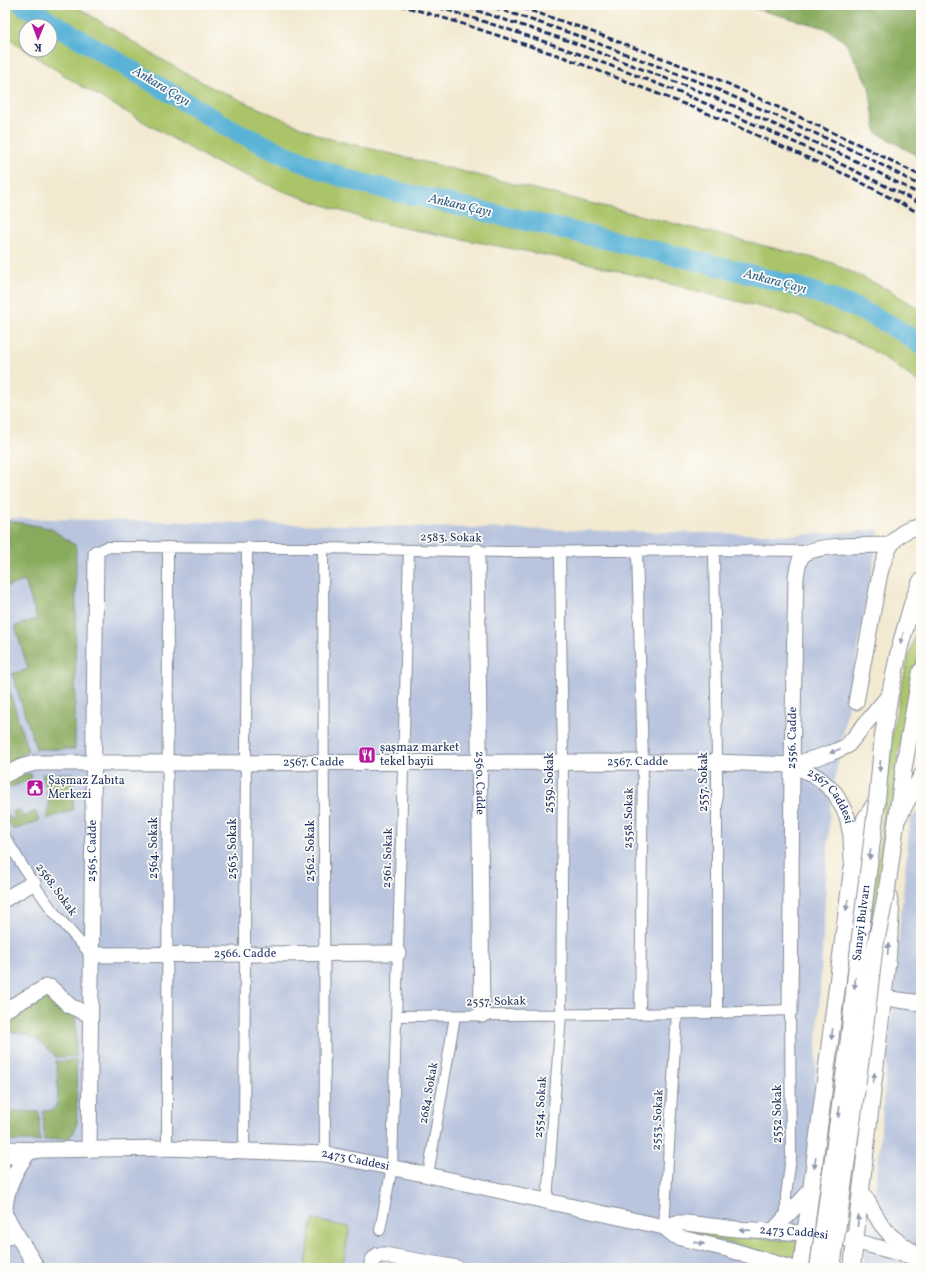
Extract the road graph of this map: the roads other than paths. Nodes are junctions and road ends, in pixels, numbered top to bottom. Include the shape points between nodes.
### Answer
1 (921, 527) edge
2 (890, 545) junction
3 (168, 547) junction
4 (247, 547) junction
5 (323, 548) junction
6 (409, 550) junction
7 (714, 550) junction
8 (477, 551) junction
9 (560, 551) junction
10 (637, 551) junction
11 (808, 551) junction
12 (96, 552) joint
13 (921, 581) edge
14 (921, 671) edge
15 (890, 694) junction
16 (856, 702) dead end
17 (563, 762) junction
18 (643, 762) junction
19 (718, 762) junction
20 (324, 763) junction
21 (403, 763) junction
22 (480, 763) junction
23 (94, 764) junction
24 (168, 764) junction
25 (246, 764) junction
26 (792, 765) junction
27 (5, 775) edge
28 (921, 776) edge
29 (877, 801) junction
30 (897, 820) junction
31 (5, 837) edge
32 (852, 870) junction
33 (33, 883) junction
34 (887, 889) junction
35 (5, 899) edge
36 (398, 953) junction
37 (245, 954) junction
38 (324, 954) junction
39 (91, 955) junction
40 (167, 955) junction
41 (884, 998) junction
42 (921, 1003) edge
43 (5, 1010) edge
44 (790, 1010) junction
45 (677, 1013) junction
46 (716, 1013) junction
47 (640, 1014) junction
48 (90, 1015) junction
49 (482, 1015) junction
50 (561, 1015) junction
51 (396, 1016) junction
52 (455, 1016) junction
53 (167, 1148) junction
54 (5, 1149) edge
55 (88, 1149) junction
56 (34, 1151) junction
57 (244, 1151) junction
58 (325, 1154) junction
59 (5, 1157) edge
60 (392, 1167) junction
61 (428, 1175) junction
62 (861, 1186) junction
63 (811, 1187) junction
64 (547, 1201) junction
65 (5, 1208) edge
66 (5, 1215) edge
67 (786, 1217) junction
68 (664, 1228) junction
69 (380, 1230) dead end
70 (772, 1232) junction
71 (806, 1233) junction
72 (11, 1238) edge
73 (855, 1242) junction
74 (750, 1255) junction
75 (921, 1259) edge
76 (37, 1268) edge
77 (371, 1268) edge
78 (455, 1268) edge
79 (765, 1268) edge
80 (791, 1268) edge
81 (801, 1268) edge
82 (818, 1268) edge
83 (832, 1268) edge
84 (852, 1268) edge

1 - 2 street via 905,532
2 - 11 street via 835,546
2 - 16 street via 880,573
3 - 4 street, 2583. Sokak
3 - 12 street, 2583. Sokak via 106,547
3 - 24 street, 2564. Sokak
4 - 5 street, 2583. Sokak
4 - 25 street, 2563. Sokak
5 - 6 street, 2583. Sokak
5 - 20 street, 2562. Sokak
6 - 8 street, 2583. Sokak
6 - 21 street, 2561. Sokak
7 - 10 street, 2583. Sokak
7 - 11 street, 2583. Sokak
7 - 19 street, 2557. Sokak
8 - 9 street, 2583. Sokak
8 - 22 street, 2560. Cadde
9 - 10 street, 2583. Sokak
9 - 17 street, 2559. Sokak
10 - 18 street, 2558. Sokak
11 - 26 street, 2556. Cadde via 802,557 796,577
12 - 23 street, 2565. Cadde
13 -> 15 main road, Sanayi Bulvarı via 900,646
14 - 30 main road, Sanayi Bulvarı
15 -> 26 street, 2567 Caddesi via 847,746
15 -> 29 main road, Sanayi Bulvarı via 883,735
17 - 18 street, 2567. Cadde
17 - 22 street, 2567. Cadde
17 - 50 street, 2559. Sokak
18 - 19 street, 2567. Cadde
18 - 47 street, 2558. Sokak
19 - 26 street, 2567. Cadde
19 - 46 street, 2557. Sokak
20 - 21 street, 2567. Cadde
20 - 25 street, 2567. Cadde
20 - 38 street, 2562. Sokak
21 - 22 street, 2567. Cadde
21 - 36 street, 2561. Sokak
22 - 49 street, 2560. Cadde
23 - 24 street, 2567. Cadde
23 - 27 street, 2567. Cadde via 35,764 21,767
23 - 39 street, 2565. Cadde
24 - 25 street, 2567. Cadde
24 - 40 street, 2564. Sokak
25 - 37 street, 2563. Sokak
26 - 32 street, 2567 Caddesi via 820,779 835,793 843,806 851,836
26 - 44 street, 2556. Cadde
28 - 30 street
29 - 32 main road via 865,819
29 -> 82 main road, Sanayi Bulvarı, bridge via 848,1047
30 - 34 main road, Sanayi Bulvarı
31 - 33 street, 2568. Sokak
32 -> 63 main road
33 - 35 street
33 - 39 street, 2568. Sokak via 52,910
41 -> 34 main road via 891,920
34 - 83 main road, Sanayi Bulvarı, bridge via 874,952
36 - 38 street, 2566. Cadde
36 - 51 street, 2561. Sokak
37 - 38 street, 2566. Cadde
37 - 40 street, 2566. Cadde
37 - 57 street, 2563. Sokak
38 - 58 street, 2562. Sokak
39 - 40 street, 2566. Cadde
39 - 48 street, 2565. Cadde
40 - 53 street, 2564. Sokak
41 - 42 street
62 -> 41 main road
43 - 48 street via 50,987 70,1006
44 - 46 street, 2557. Sokak
44 - 67 street, 2552 Sokak via 791,1157
45 - 46 street, 2557. Sokak
45 - 47 street, 2557. Sokak
45 - 68 street, 2553. Sokak
47 - 50 street, 2557. Sokak
48 - 55 street, 2565. Cadde
49 - 50 street, 2557. Sokak
49 - 52 street, 2557. Sokak
50 - 64 street, 2554. Sokak
51 - 52 street, 2557. Sokak
51 - 60 street, 2561. Sokak
52 - 61 street, 2684. Sokak
53 - 55 street, 2473 Caddesi
53 - 57 street, 2473 Caddesi
54 - 56 street
55 - 56 street, 2473 Caddesi
56 - 59 street
56 - 65 street via 15,1171
57 - 58 street, 2473 Caddesi
58 - 60 street, 2473 Caddesi
60 - 61 street, 2473 Caddesi
60 - 69 street, 2561. Sokak
61 - 64 street, 2473 Caddesi
62 - 63 main road via 848,1201 837,1204 823,1200
73 -> 62 main road
62 - 75 street via 881,1224 891,1236
63 - 67 street
63 - 71 main road
64 - 68 street, 2473 Caddesi
66 - 72 street
67 - 70 street
70 -> 68 street, 2473 Caddesi via 686,1223 676,1223
68 -> 74 street, 2473 Caddesi via 681,1238
70 - 71 street, 2473 Caddesi
71 - 73 street, 2473 Caddesi
71 - 81 main road
72 - 76 street
73 - 75 street, 2473 Caddesi
73 - 84 main road
74 - 79 street
74 - 80 street, 2473 Caddesi
77 - 78 street via 373,1260 378,1255 384,1255

